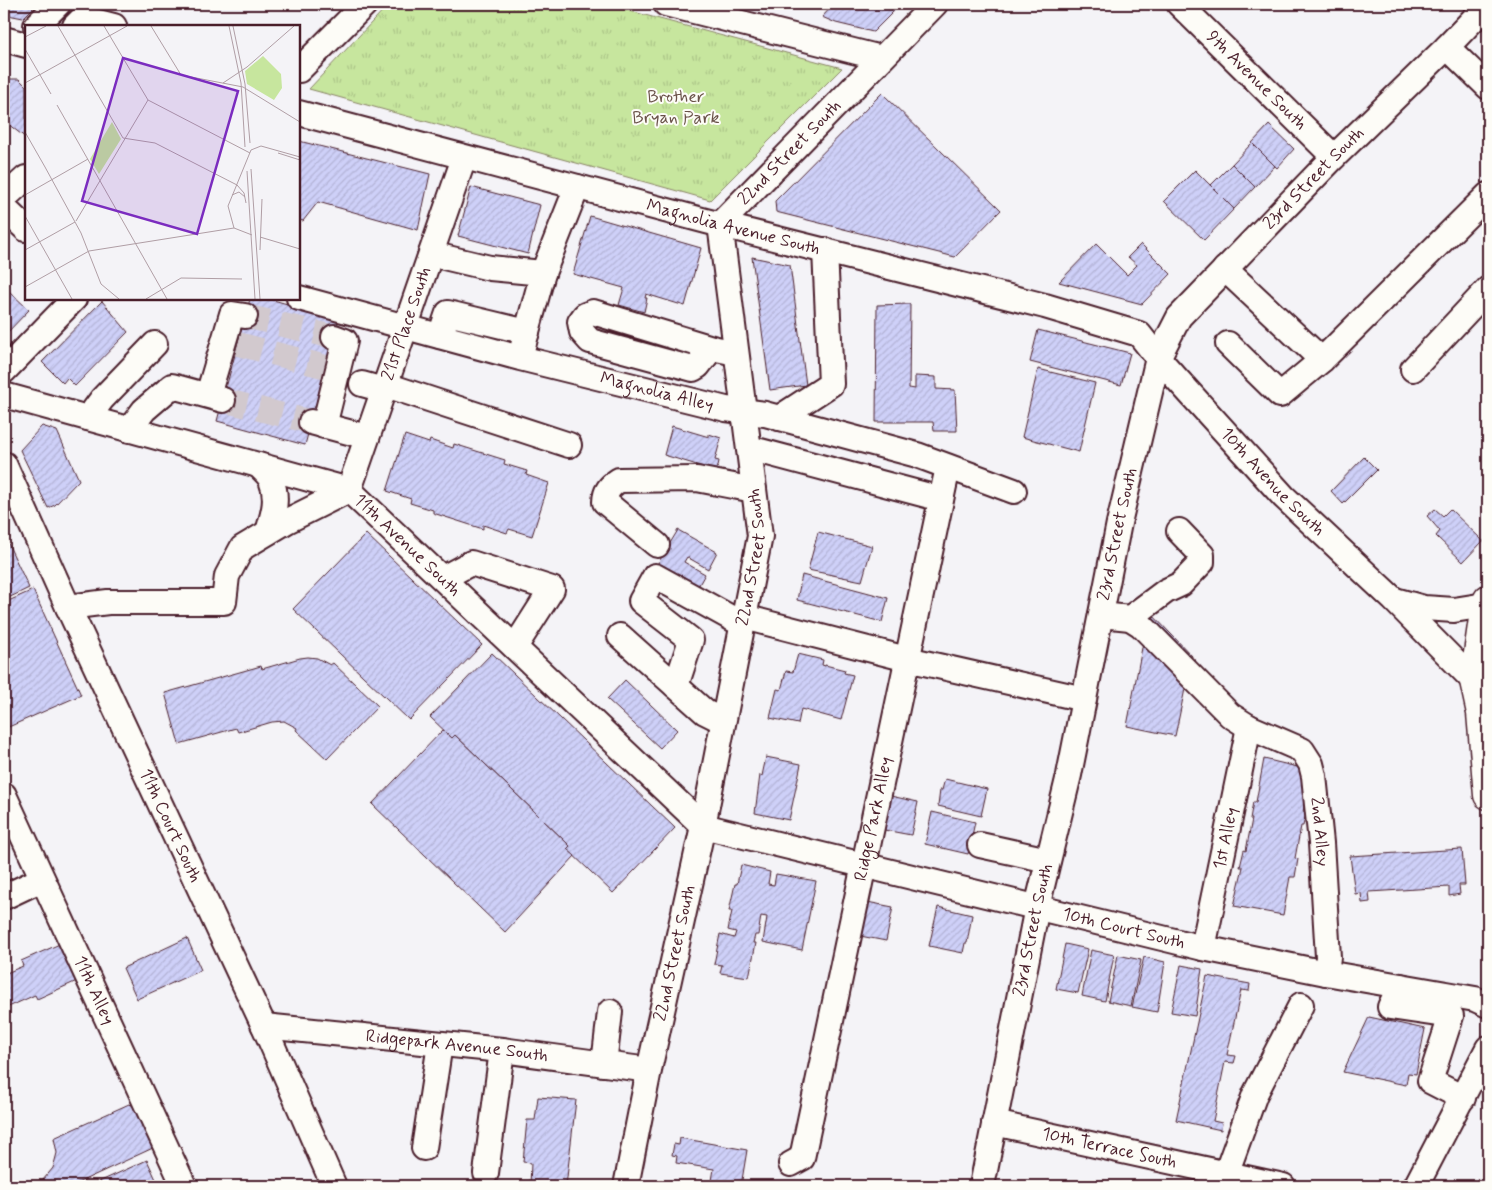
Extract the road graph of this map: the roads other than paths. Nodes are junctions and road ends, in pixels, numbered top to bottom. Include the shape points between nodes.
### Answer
1 (58, 4) edge
2 (365, 4) edge
3 (666, 4) edge
4 (935, 4) edge
5 (1179, 4) edge
6 (1488, 4) edge
7 (83, 16) edge
8 (37, 25) edge
9 (111, 25) edge
10 (1447, 47) junction
11 (881, 58) junction
12 (300, 69) edge
13 (1488, 87) edge
14 (300, 114) edge
15 (1334, 157) junction
16 (464, 158) junction
17 (25, 179) edge
18 (577, 187) junction
19 (1488, 195) edge
20 (4, 198) edge
21 (4, 208) edge
22 (720, 224) junction
23 (25, 228) edge
24 (825, 250) junction
25 (431, 254) junction
26 (1225, 269) junction
27 (542, 273) junction
28 (1487, 292) edge
29 (300, 298) edge
30 (73, 300) edge
31 (245, 316) dead end
32 (406, 328) junction
33 (527, 332) junction
34 (440, 336) junction
35 (334, 337) dead end
36 (155, 344) dead end
37 (1228, 344) dead end
38 (712, 348) junction
39 (736, 353) junction
40 (520, 358) junction
41 (1158, 358) junction
42 (1322, 360) junction
43 (1413, 368) dead end
44 (4, 371) edge
45 (377, 386) junction
46 (4, 395) edge
47 (745, 411) junction
48 (88, 418) junction
49 (779, 418) junction
50 (129, 430) junction
51 (367, 438) junction
52 (569, 445) dead end
53 (749, 448) junction
54 (4, 464) edge
55 (258, 465) junction
56 (948, 467) junction
57 (349, 490) junction
58 (754, 490) junction
59 (1014, 491) dead end
60 (941, 499) junction
61 (1179, 531) dead end
62 (268, 532) junction
63 (657, 545) dead end
64 (443, 578) junction
65 (1393, 599) junction
66 (1486, 602) edge
67 (68, 607) junction
68 (1101, 615) junction
69 (1130, 618) junction
70 (743, 621) junction
71 (620, 636) dead end
72 (515, 647) junction
73 (907, 659) junction
74 (1474, 681) junction
75 (676, 686) junction
76 (1084, 699) junction
77 (723, 721) junction
78 (1249, 727) junction
79 (4, 795) edge
80 (1488, 795) edge
81 (703, 826) junction
82 (980, 845) dead end
83 (1048, 860) junction
84 (863, 865) junction
85 (42, 879) junction
86 (4, 897) edge
87 (1036, 907) junction
88 (1203, 948) junction
89 (1326, 973) junction
90 (1301, 1005) dead end
91 (1488, 1005) edge
92 (1454, 1006) junction
93 (610, 1012) dead end
94 (264, 1026) junction
95 (440, 1044) junction
96 (1488, 1048) edge
97 (502, 1050) junction
98 (604, 1064) junction
99 (649, 1070) junction
100 (1463, 1098) junction
101 (994, 1123) junction
102 (424, 1148) dead end
103 (791, 1164) dead end
104 (486, 1173) dead end
105 (1226, 1174) junction
106 (184, 1186) edge
107 (334, 1186) edge
108 (626, 1186) edge
109 (982, 1186) edge
110 (1283, 1186) edge
111 (1416, 1186) edge

1 - 8 street
2 - 12 street
3 - 11 street
4 - 11 street, 22nd Street South
5 - 15 street, 9th Avenue South
6 - 10 street, 23rd Street South
7 - 9 street
10 - 13 street
10 - 15 street, 23rd Street South
11 - 22 street, 22nd Street South
14 - 16 street, Magnolia Avenue South
15 - 26 street, 23rd Street South
16 - 18 street, Magnolia Avenue South
16 - 25 street, 21st Place South
17 - 20 street
18 - 22 street, Magnolia Avenue South
18 - 27 street
19 - 42 street
21 - 23 street
22 - 24 street, Magnolia Avenue South
22 - 39 street, 22nd Street South
24 - 41 street, Magnolia Avenue South via 1045,306 1139,334
24 - 49 street via 831,384
25 - 27 street via 490,268
25 - 32 street, 21st Place South
26 - 41 street, 23rd Street South via 1179,317
26 - 42 street
27 - 33 street
28 - 43 street
29 - 32 street, Magnolia Alley via 367,325
30 - 44 street
31 - 50 street via 232,314 231,343 215,398 172,386 144,410
32 - 34 street, Magnolia Alley
32 - 45 street, 21st Place South
33 - 34 street via 448,313
33 - 40 street
34 - 40 street, Magnolia Alley
35 - 51 street via 345,341 332,369 318,424
36 - 48 street
37 - 42 street via 1280,395
38 - 38 street via 593,312 580,322 582,332 590,341 693,369
38 - 39 street
39 - 47 street, 22nd Street South
40 - 47 street, Magnolia Alley
41 - 65 street, 10th Avenue South via 1284,496
41 - 68 street, 23rd Street South
45 - 51 street, 21st Place South
45 - 52 street
46 - 48 street, 11th Avenue South
47 - 49 street, Magnolia Alley
47 - 53 street, 22nd Street South
48 - 50 street, 11th Avenue South
49 - 56 street, Magnolia Alley via 917,455
50 - 55 street, 11th Avenue South
51 - 57 street, 21st Place South
53 - 58 street, 22nd Street South
53 - 60 street
54 - 67 street, 11th Court South
55 - 57 street, 11th Avenue South
55 - 62 street via 271,480 275,500
56 - 59 street, Magnolia Alley
56 - 60 street, Ridge Park Alley
57 - 62 street
57 - 64 street, 11th Avenue South
58 - 63 street via 696,479 619,480 610,486 605,502
58 - 70 street, 22nd Street South via 760,536
60 - 73 street, Ridge Park Alley
61 - 69 street via 1202,555 1202,562 1181,584
62 - 67 street via 242,548 227,576 224,602 108,602
64 - 72 street, 11th Avenue South
64 - 72 street via 471,563 552,589
65 - 66 street, 10th Avenue South via 1424,608 1454,610
65 - 74 street, 10th Avenue South
66 - 74 main road
67 - 94 street, 11th Court South
68 - 69 street
68 - 76 street, 23rd Street South
69 - 78 street, 2nd Alley via 1141,625 1230,715
70 - 73 street
70 - 75 street via 655,576 641,601 691,640
70 - 77 street, 22nd Street South
71 - 75 street
72 - 81 street, 11th Avenue South
73 - 76 street
73 - 84 street, Ridge Park Alley
74 - 80 main road via 1482,713
75 - 77 street via 706,712
76 - 83 street, 23rd Street South
77 - 81 street, 22nd Street South
78 - 88 street, 1st Alley
78 - 89 street, 2nd Alley via 1302,750 1311,764 1321,844 1328,957
79 - 85 street, 11th Alley
81 - 84 street, 10th Court South
81 - 99 street, 22nd Street South
82 - 83 street
83 - 87 street, 23rd Street South
84 - 87 street, 10th Court South
84 - 103 street, Ridge Park Alley via 802,1158
85 - 86 street
85 - 106 street, 11th Alley
87 - 88 street, 10th Court South
87 - 101 street, 23rd Street South
88 - 89 street, 10th Court South
89 - 92 street, 10th Court South via 1400,986
90 - 105 street via 1255,1094
91 - 92 street, 10th Court South via 1475,999
92 - 100 street via 1430,1081
93 - 98 street
94 - 95 street, Ridgepark Avenue South
94 - 107 street, 11th Court South
95 - 97 street, Ridgepark Avenue South
95 - 102 street
96 - 100 street
97 - 98 street, Ridgepark Avenue South
97 - 104 street
98 - 99 street, Ridgepark Avenue South
99 - 108 street, 22nd Street South
100 - 111 street
101 - 105 street, 10th Terrace South
101 - 109 street, 23rd Street South
105 - 110 street, 10th Terrace South

